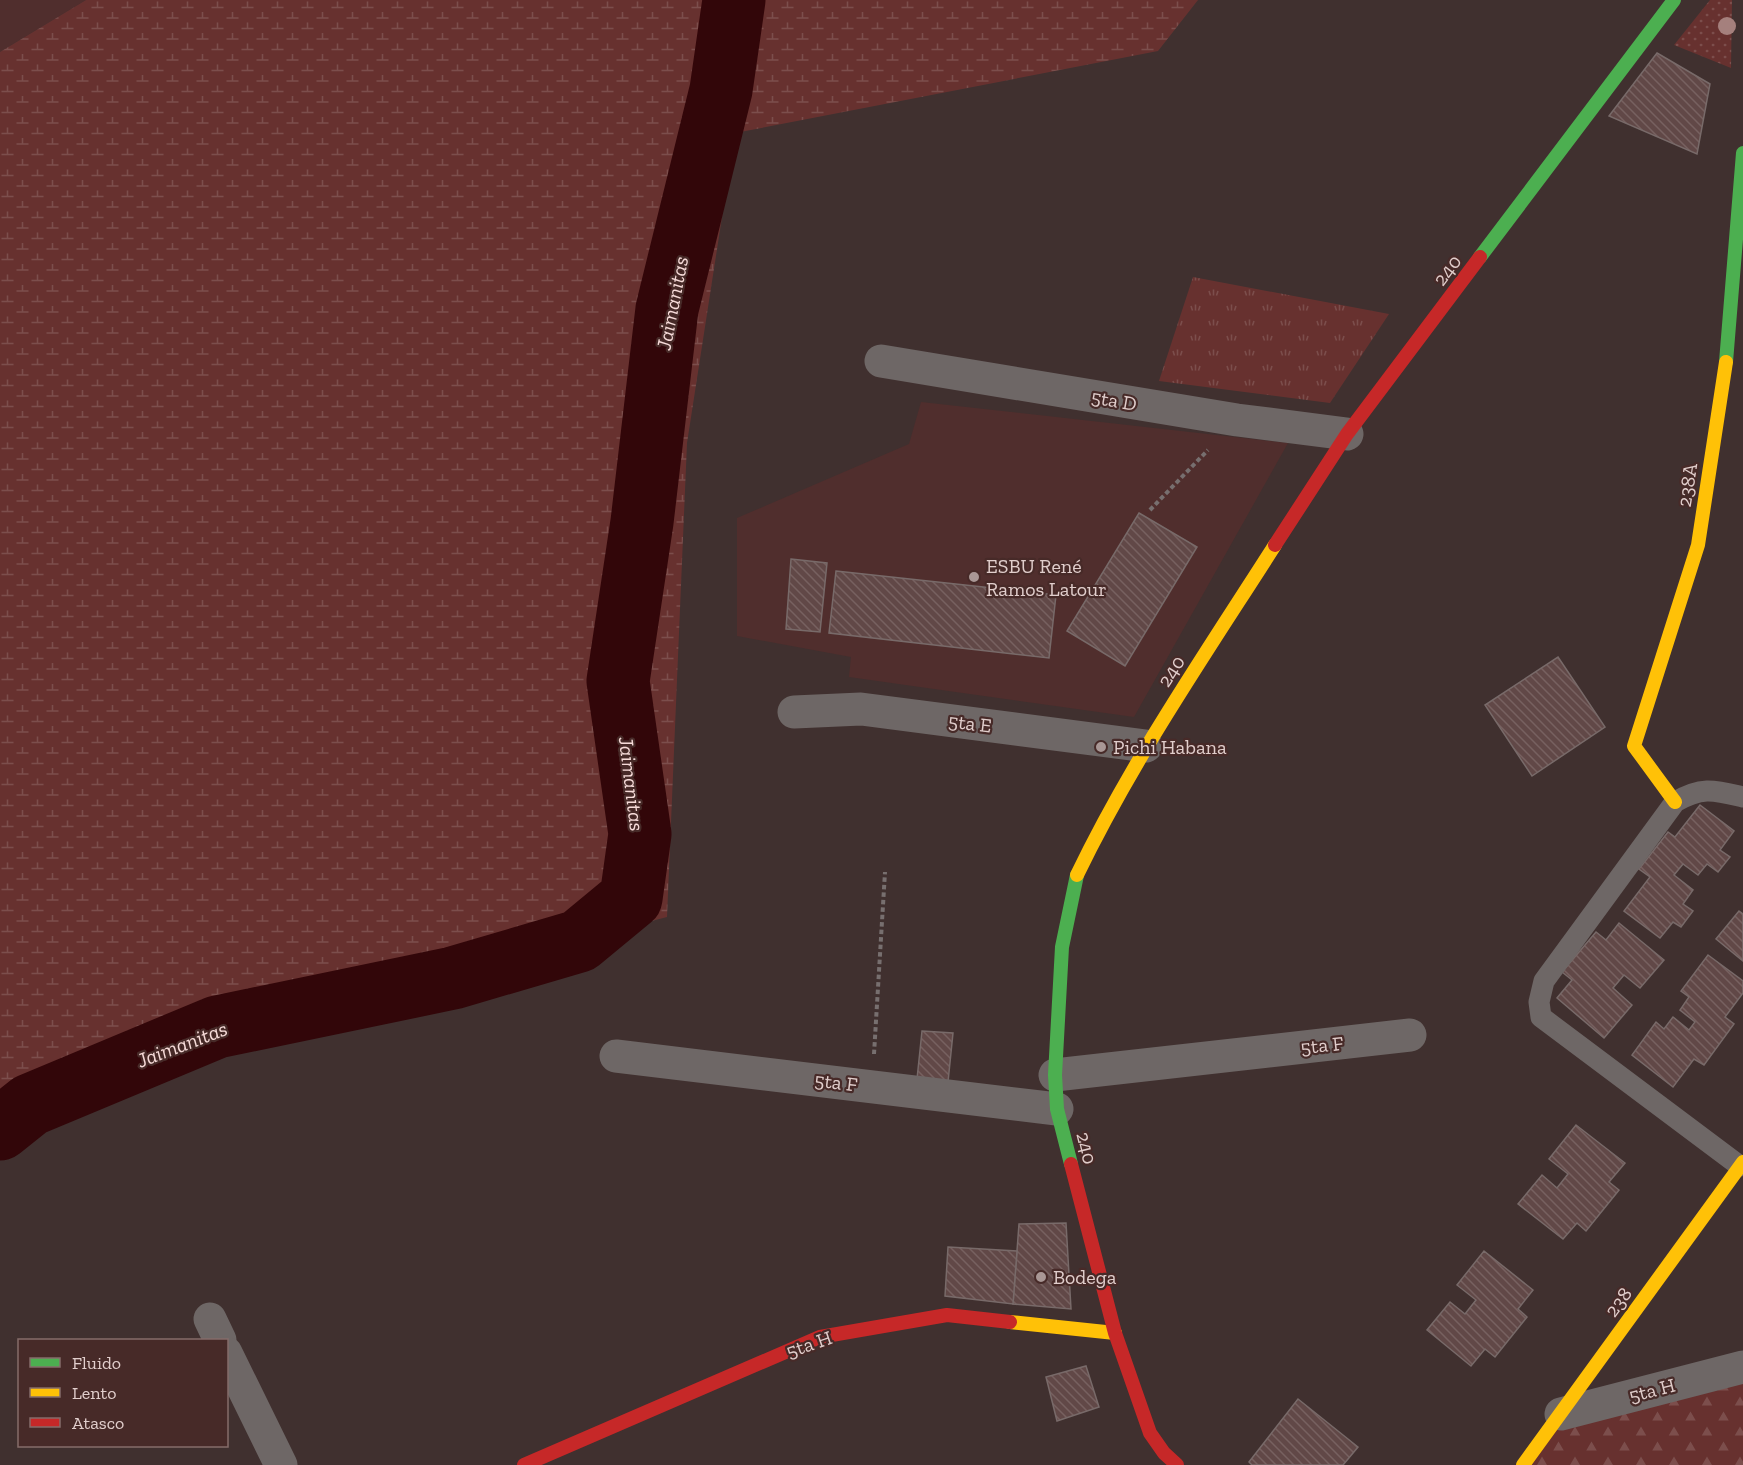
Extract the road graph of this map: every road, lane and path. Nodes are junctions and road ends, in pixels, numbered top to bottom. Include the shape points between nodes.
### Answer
1 (1674, 0) edge
2 (1743, 153) edge
3 (881, 361) dead end
4 (1236, 420) junction
5 (1347, 434) junction
6 (1150, 510) dead end
7 (794, 712) dead end
8 (1146, 746) junction
9 (1743, 797) edge
10 (1675, 802) junction
11 (885, 872) dead end
12 (1410, 1035) dead end
13 (616, 1056) dead end
14 (1056, 1075) junction
15 (872, 1086) junction
16 (1057, 1109) junction
17 (1742, 1164) edge
18 (1115, 1333) junction
19 (228, 1357) edge
20 (1743, 1367) edge
21 (1561, 1414) junction
22 (281, 1465) edge
23 (524, 1465) edge
24 (1177, 1465) edge
25 (1523, 1465) edge

1 - 5 street, 240
2 - 10 street, 238A via 1726,363 1698,545 1634,746
3 - 4 street, 5ta D
4 - 5 street, 5ta D
4 - 6 path
5 - 8 street, 240
7 - 8 street, 5ta E via 861,709
8 - 14 street, 240 via 1076,878 1062,947
9 - 10 lane via 1716,790 1695,790
10 - 17 lane via 1544,981 1539,1002 1541,1017
11 - 15 path
12 - 14 street, 5ta F
13 - 15 street, 5ta F
14 - 16 street, 240
15 - 16 street, 5ta F
16 - 18 street, 240
17 - 21 street, 238
18 - 23 street, 5ta H via 947,1315 820,1337
18 - 24 street, 240 via 1150,1433
19 - 22 street
20 - 21 street, 5ta H
21 - 25 street, 238

